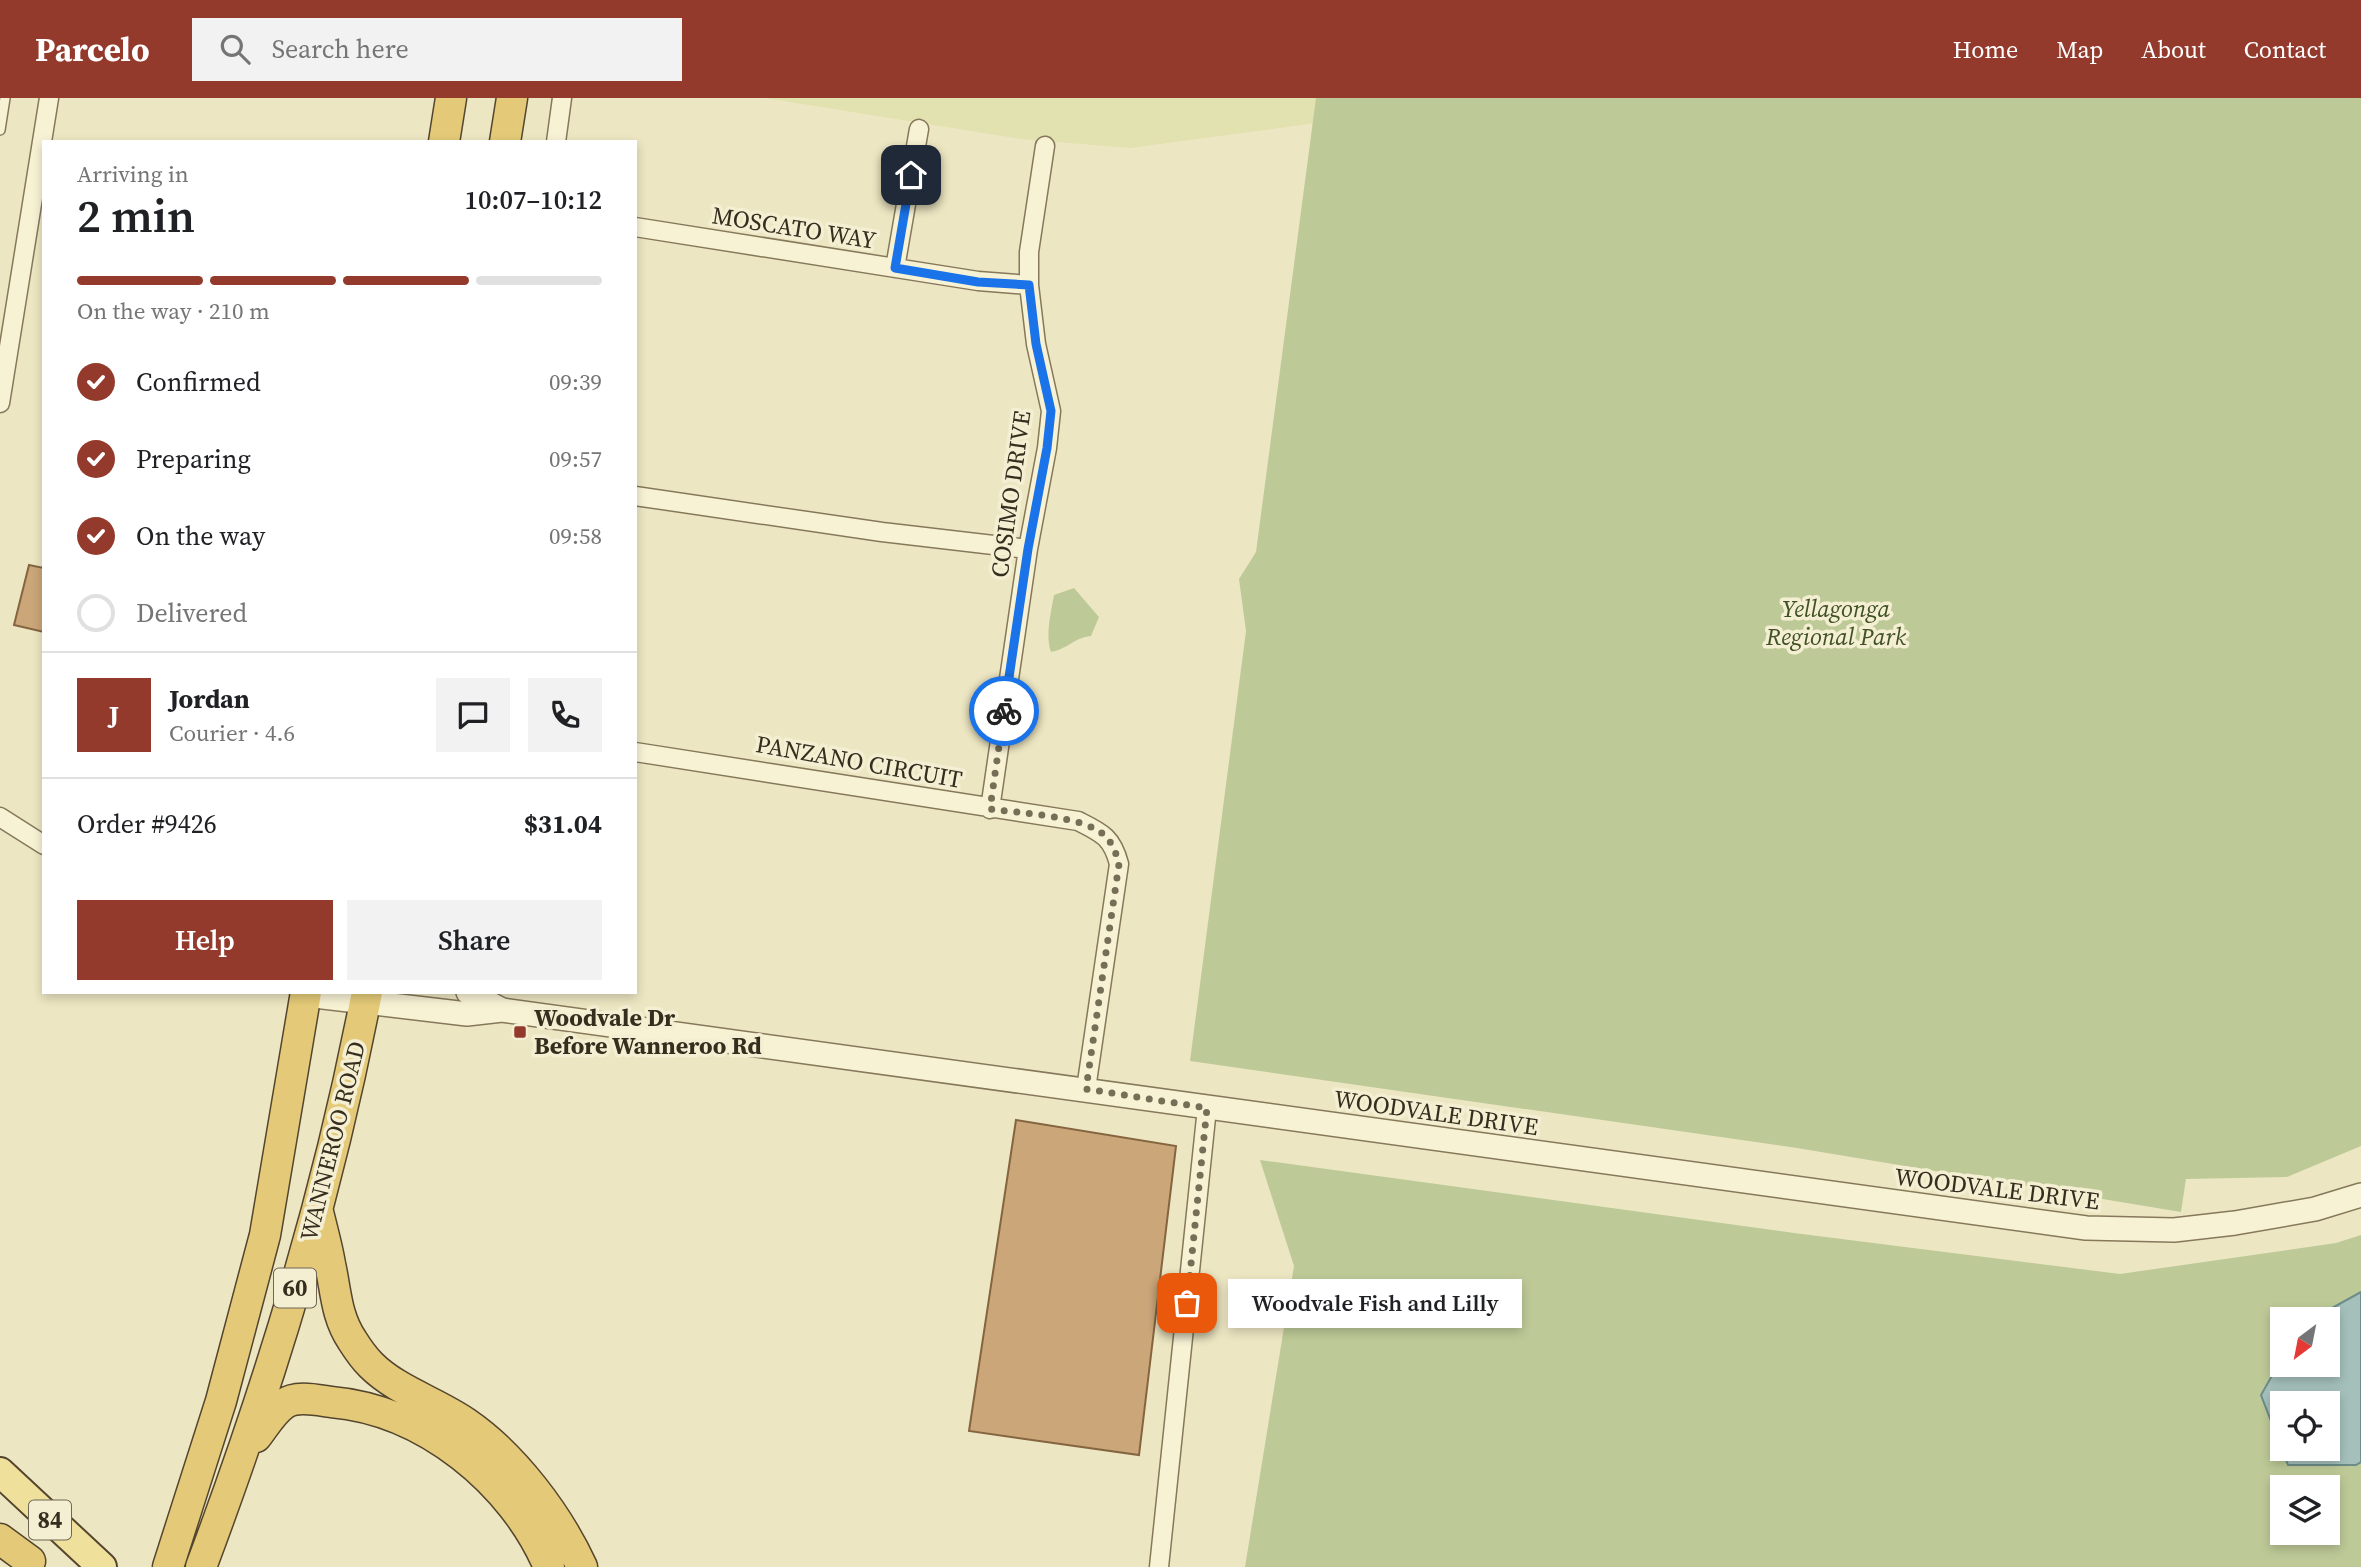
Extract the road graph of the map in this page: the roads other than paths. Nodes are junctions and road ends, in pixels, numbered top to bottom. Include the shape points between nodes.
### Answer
1 (5, 98) edge
2 (49, 98) edge
3 (451, 98) edge
4 (512, 98) edge
5 (562, 98) edge
6 (919, 129) dead end
7 (0, 130) edge
8 (444, 140) edge
9 (505, 140) edge
10 (556, 140) edge
11 (1045, 146) dead end
12 (637, 227) edge
13 (895, 268) junction
14 (1029, 285) junction
15 (8, 297) edge
16 (0, 403) edge
17 (637, 496) edge
18 (1028, 549) junction
19 (637, 752) edge
20 (990, 809) junction
21 (0, 817) edge
22 (42, 844) edge
23 (306, 994) edge
24 (472, 994) edge
25 (366, 997) edge
26 (502, 1010) junction
27 (1086, 1089) junction
28 (1207, 1108) junction
29 (2361, 1195) edge
30 (318, 1211) junction
31 (246, 1448) junction
32 (0, 1472) edge
33 (0, 1536) edge
34 (34, 1564) edge
35 (169, 1565) edge
36 (102, 1567) edge
37 (201, 1567) edge
38 (549, 1567) edge
39 (582, 1567) edge
40 (1159, 1567) edge

1 - 7 lane
2 - 15 street
3 - 8 highway
4 - 9 highway
5 - 10 street
6 - 13 street
11 - 14 street, COSIMO DRIVE via 1029,252
12 - 13 street, MOSCATO WAY
13 - 14 street, MOSCATO WAY
14 - 18 street, COSIMO DRIVE via 1051,411
15 - 16 street
17 - 18 street via 882,533
18 - 20 street, COSIMO DRIVE
19 - 20 street, PANZANO CIRCUIT
20 - 27 street, PANZANO CIRCUIT via 1078,821 1103,833 1115,848 1118,883
21 - 22 street
23 - 25 street, WOODVALE DRIVE
23 - 35 highway, 60 via 265,1235 221,1401
24 - 26 street, WOODVALE DRIVE
25 - 26 street, WOODVALE DRIVE via 467,1014
25 - 30 highway, WANNEROO ROAD / 60
26 - 27 street, WOODVALE DRIVE
27 - 28 street, WOODVALE DRIVE
28 - 29 street, WOODVALE DRIVE via 2085,1228 2174,1230 2235,1223
28 - 40 street
30 - 31 highway, WANNEROO ROAD / 60
30 - 39 highway via 335,1304 350,1337 371,1365 467,1424 499,1451 561,1526
31 - 37 highway, WANNEROO ROAD / 60
31 - 38 highway via 283,1404 296,1399 341,1402 391,1416 475,1466 527,1526
32 - 36 main road, 84
33 - 34 highway

